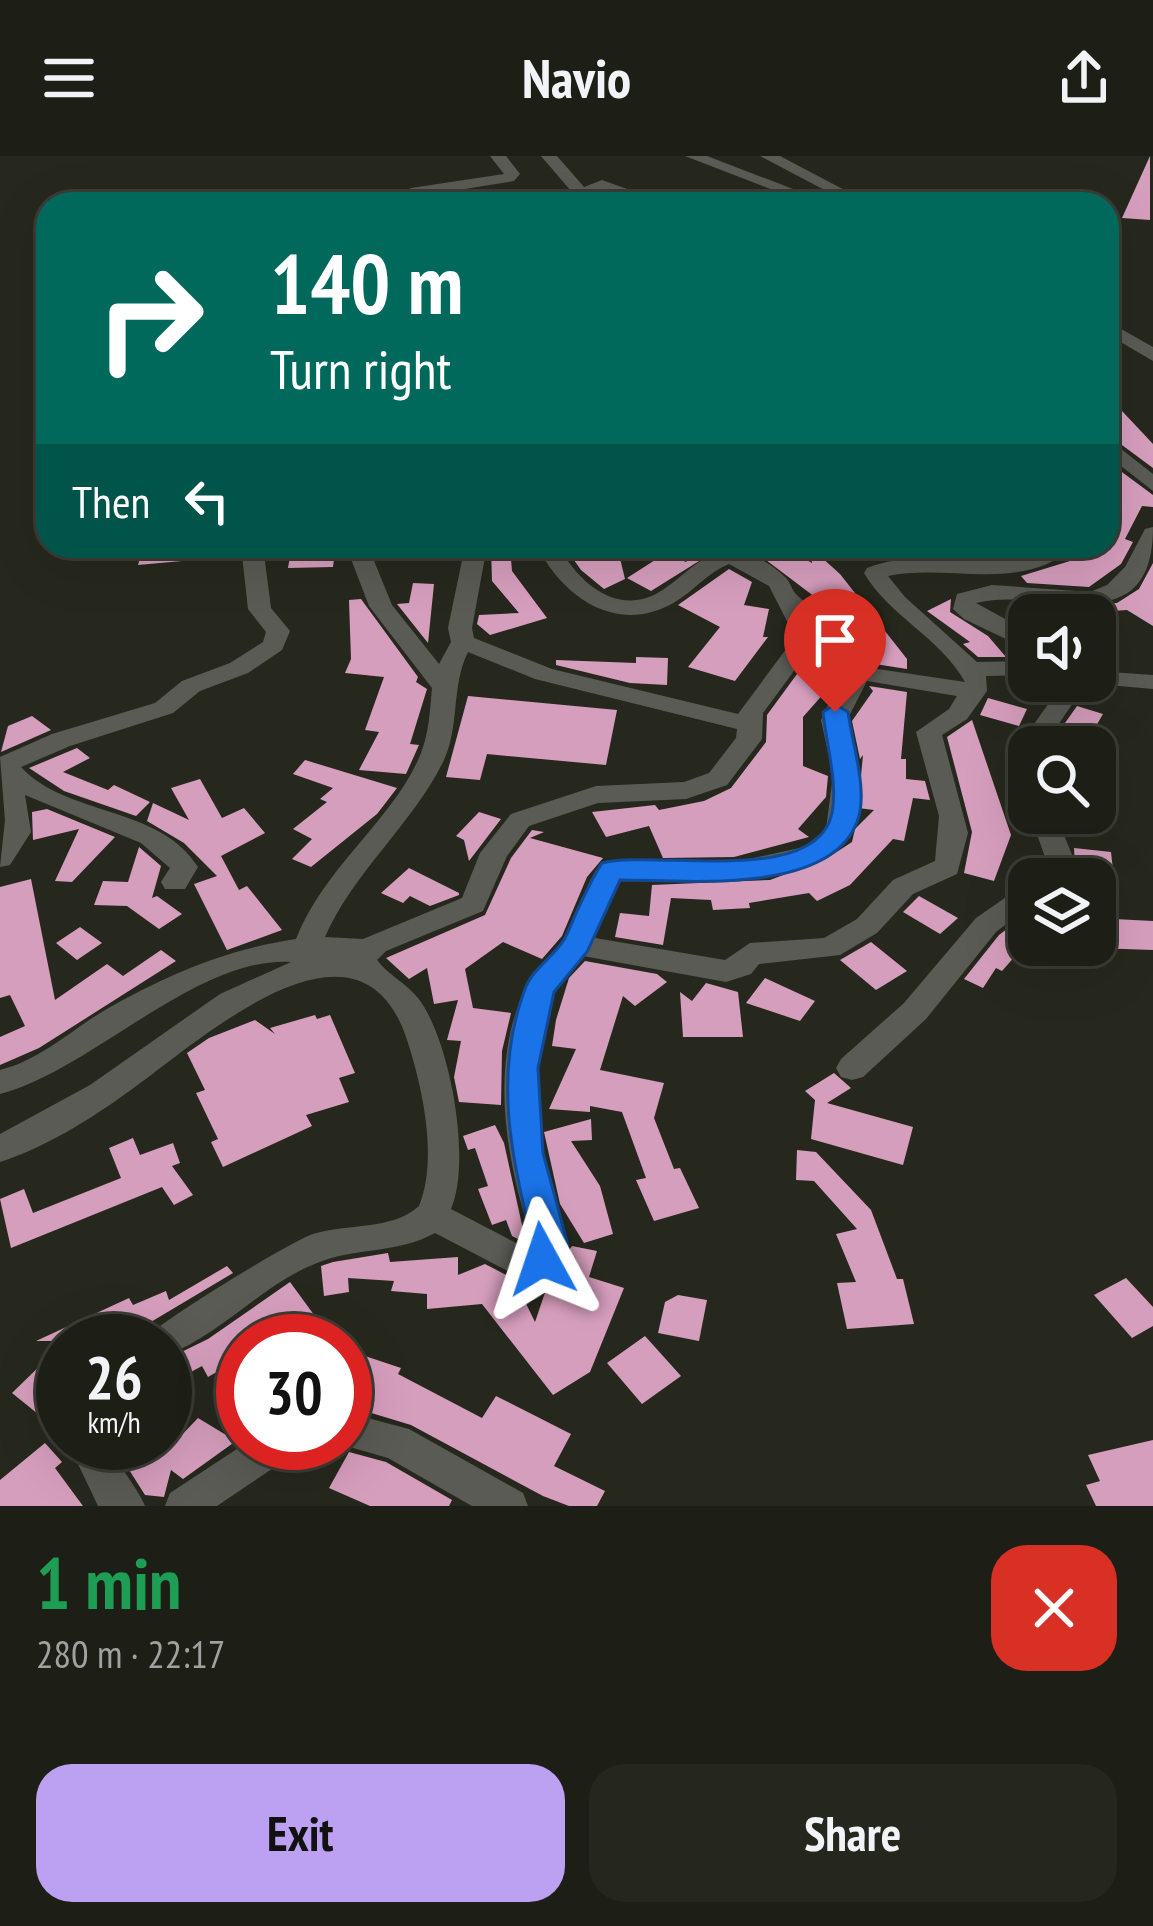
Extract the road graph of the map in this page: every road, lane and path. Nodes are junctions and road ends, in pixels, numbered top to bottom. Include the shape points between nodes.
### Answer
1 (498, 156) edge
2 (549, 156) edge
3 (693, 156) edge
4 (768, 156) edge
5 (784, 191) joint
6 (423, 192) edge
7 (580, 192) joint
8 (628, 192) edge
9 (787, 192) edge
10 (850, 192) edge
11 (1119, 334) edge
12 (1153, 355) edge
13 (1119, 455) edge
14 (1153, 485) edge
15 (1153, 534) edge
16 (254, 558) edge
17 (362, 558) edge
18 (474, 558) edge
19 (556, 558) edge
20 (720, 558) edge
21 (748, 558) edge
22 (1043, 558) edge
23 (1129, 575) junction
24 (1153, 583) edge
25 (1008, 594) edge
26 (1101, 594) edge
27 (787, 598) junction
28 (1008, 629) edge
29 (463, 642) junction
30 (1008, 672) edge
31 (859, 673) junction
32 (1116, 679) edge
33 (973, 680) junction
34 (1153, 682) edge
35 (445, 688) junction
36 (749, 724) junction
37 (1, 770) edge
38 (0, 858) edge
39 (175, 882) dead end
40 (1008, 908) edge
41 (577, 945) junction
42 (304, 957) junction
43 (364, 958) junction
44 (852, 1069) dead end
45 (0, 1082) edge
46 (0, 1149) edge
47 (432, 1215) junction
48 (192, 1325) edge
49 (372, 1436) edge
50 (100, 1470) edge
51 (238, 1470) edge
52 (126, 1506) edge
53 (184, 1506) edge
54 (509, 1506) edge

1 - 6 street via 509,178
2 - 7 street
3 - 5 street
4 - 10 street
5 - 9 street
7 - 8 street
11 - 12 street
13 - 14 street
15 - 23 street
16 - 37 street via 260,609 278,631 268,652 191,686 164,708 62,740
17 - 35 street via 381,606
18 - 29 street
19 - 20 street via 580,592 621,607 666,598
21 - 27 street
22 - 33 street via 935,572 893,564 876,570
23 - 24 street
23 - 26 street
25 - 28 street via 964,599 974,616
27 - 31 street via 852,643
27 - 36 street via 807,637
29 - 35 street
29 - 36 street via 544,674
30 - 33 street
31 - 33 street
31 - 41 street via 835,712 847,802 829,844 735,872 611,870
32 - 34 street
33 - 41 street via 958,714 929,732 944,777 951,859 903,887 848,939 810,952 750,954 726,971
35 - 42 street via 432,758
36 - 43 street via 741,754 702,786 596,795 520,820 494,853 472,904
37 - 38 street via 17,828
37 - 39 street via 177,854 184,867
40 - 44 street
41 - 47 street via 540,988 522,1068 526,1153 551,1245 542,1259 523,1264
42 - 43 street
42 - 45 street via 258,953 113,1020 41,1070
42 - 46 street via 114,1085
43 - 47 street via 409,1007 428,1051 440,1172
47 - 48 street via 410,1230 272,1265
49 - 54 street
50 - 52 street
51 - 53 street

